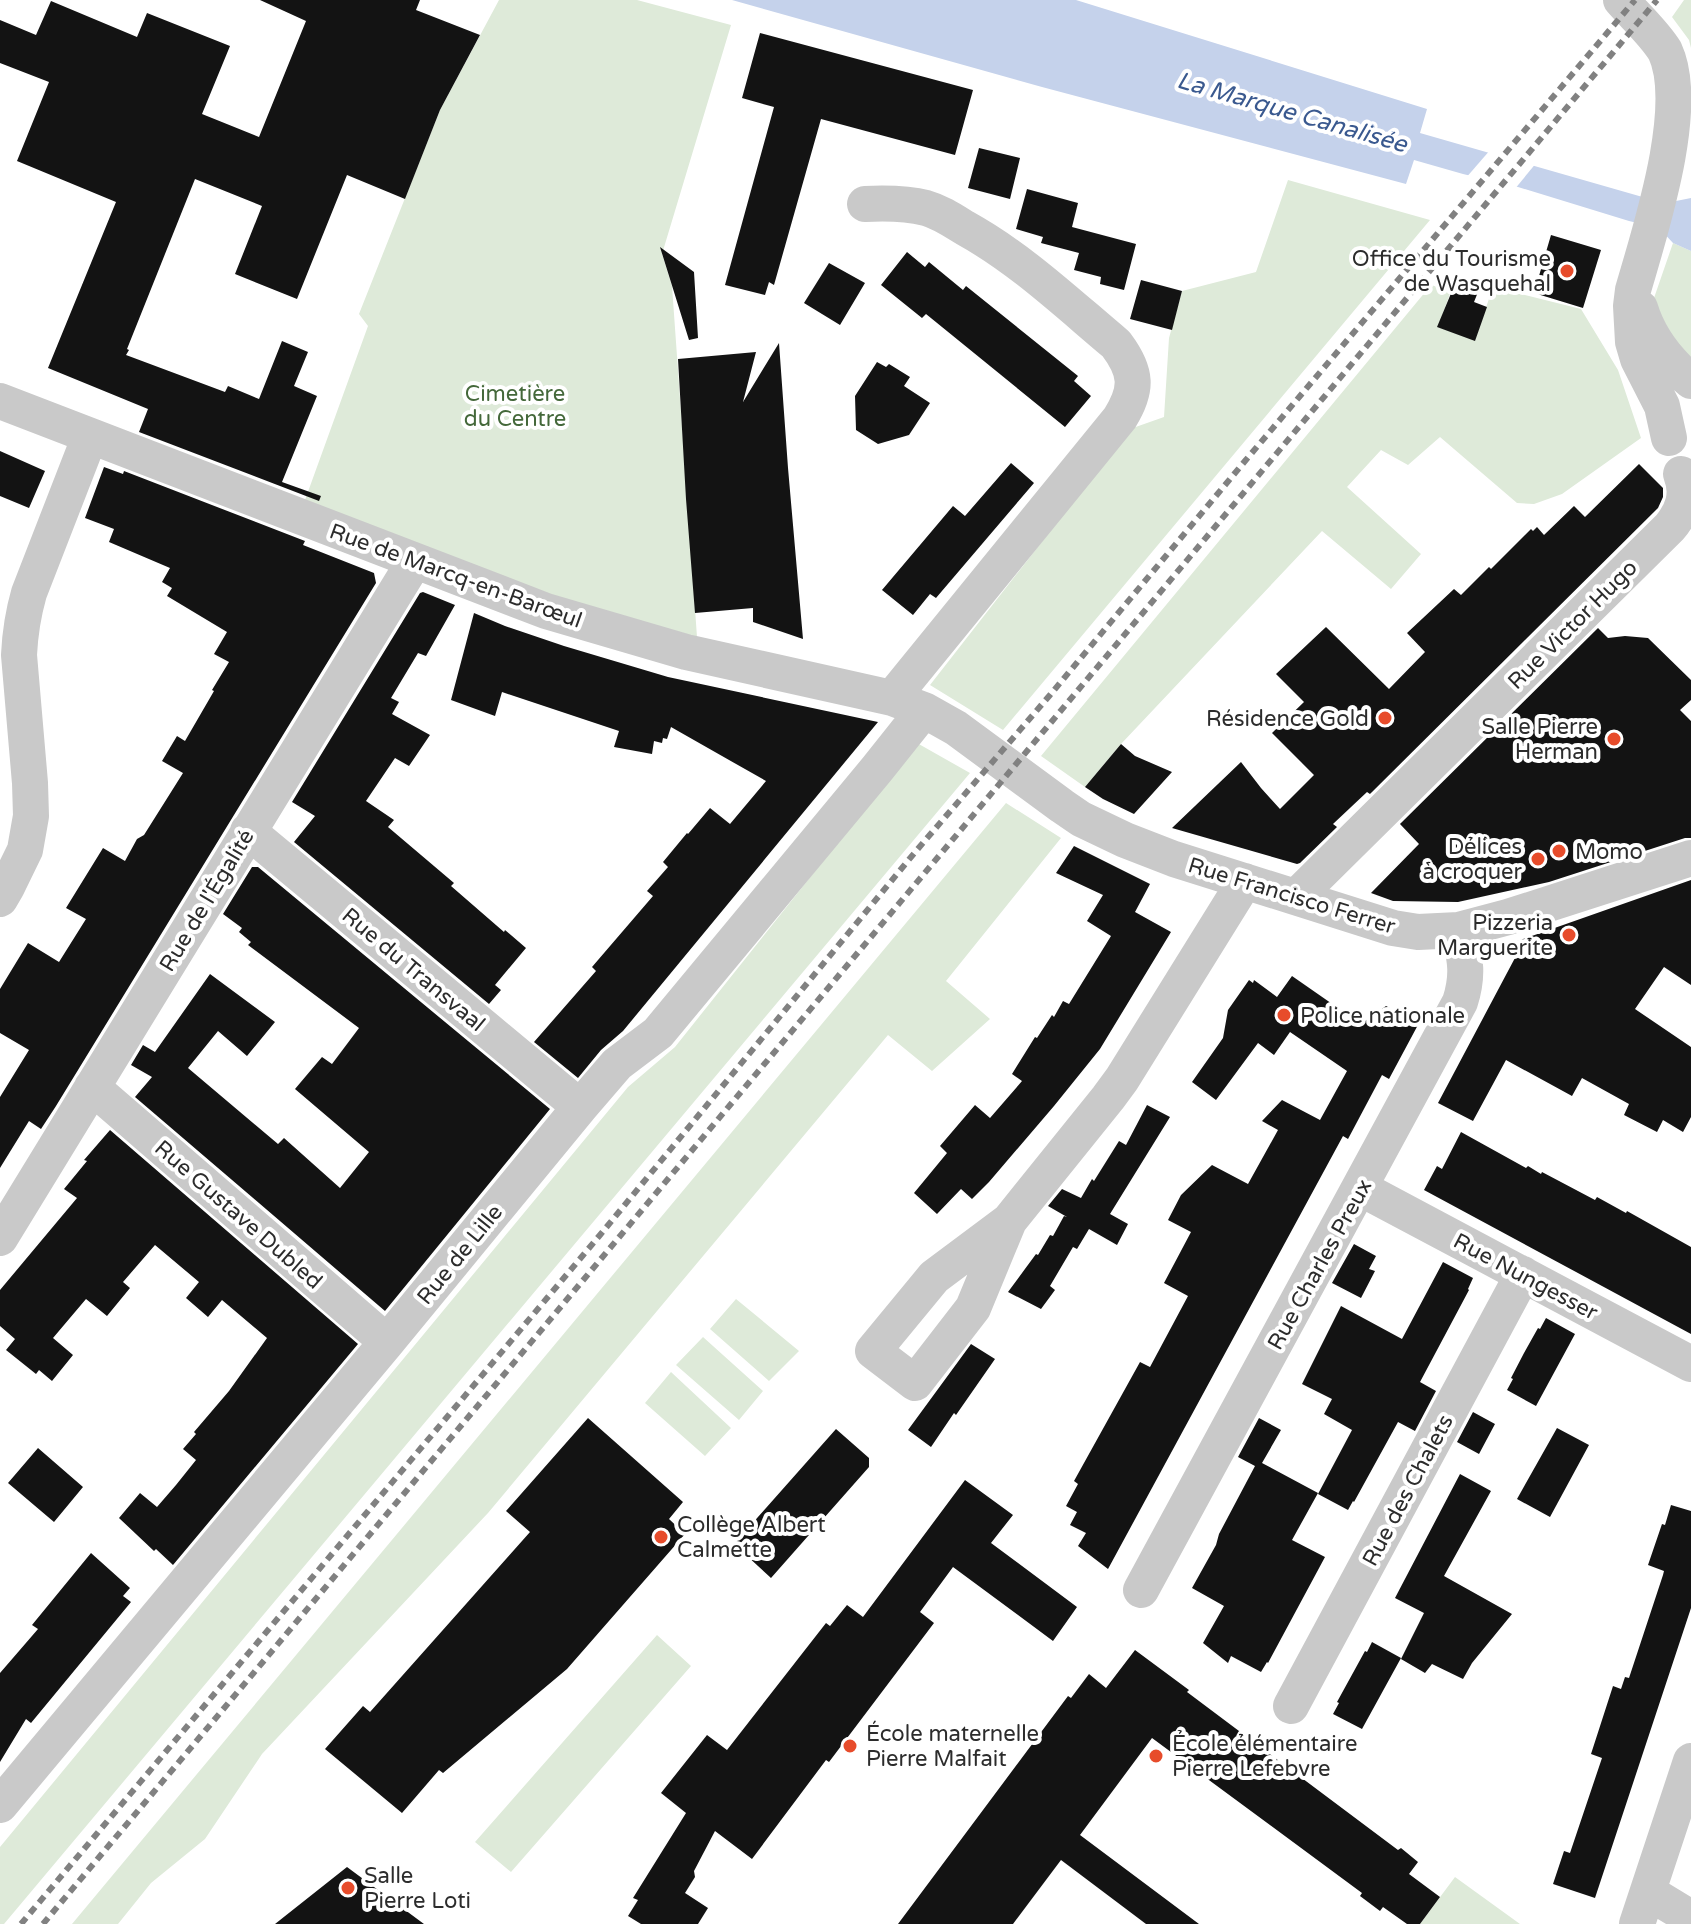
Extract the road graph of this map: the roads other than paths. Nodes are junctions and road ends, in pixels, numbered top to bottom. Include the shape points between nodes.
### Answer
1 (1621, 0) edge
2 (865, 204) dead end
3 (1641, 261) junction
4 (1691, 381) edge
5 (0, 401) edge
6 (1691, 403) edge
7 (90, 436) junction
8 (1669, 438) junction
9 (1686, 478) edge
10 (414, 562) junction
11 (908, 704) junction
12 (16, 809) edge
13 (248, 831) junction
14 (1691, 858) edge
15 (1245, 881) junction
16 (1296, 897) junction
17 (0, 899) edge
18 (1459, 930) junction
19 (92, 1087) junction
20 (580, 1107) junction
21 (1360, 1188) junction
22 (1009, 1221) dead end
23 (0, 1238) edge
24 (1523, 1274) junction
25 (387, 1342) junction
26 (1691, 1364) edge
27 (1141, 1590) dead end
28 (1291, 1706) dead end
29 (1691, 1761) edge
30 (0, 1805) edge
31 (1643, 1908) edge
32 (1691, 1918) edge

1 - 3 street via 1665,51 1674,82 1667,176
2 - 11 street, Rue de Lille via 891,203 941,214 1013,257 1116,344 1133,374 1120,418
3 - 4 street via 1637,292 1644,322 1653,340
3 - 8 street, Rue Victor Hugo via 1631,306 1633,342 1662,406
5 - 7 street, Rue de Marcq-en-Barœul
6 - 8 street via 1677,417
7 - 10 street, Rue de Marcq-en-Barœul
7 - 12 street via 29,593 20,634 30,783
8 - 9 street, Rue Victor Hugo via 1670,454
9 - 16 street, Rue Victor Hugo via 1685,499 1670,527
10 - 11 street, Rue de Marcq-en-Barœul via 546,611 686,652
10 - 13 street, Rue de l'Égalité
11 - 15 street, Rue Francisco Ferrer via 956,728 1081,819 1174,859
11 - 20 street, Rue de Lille via 877,769 658,1033 617,1064
12 - 17 street via 25,850
13 - 19 street, Rue de l'Égalité
13 - 20 street, Rue du Transvaal
14 - 18 street, Rue Francisco Ferrer
15 - 16 street, Rue Francisco Ferrer
15 - 22 street via 1122,1079
16 - 18 street, Rue Francisco Ferrer via 1393,928
18 - 21 street, Rue Charles Preux via 1466,965 1460,1002
19 - 23 street, Rue de l'Égalité
19 - 25 street, Rue Gustave Dubled
20 - 25 street, Rue de Lille
21 - 24 street, Rue Nungesser
21 - 27 street, Rue Charles Preux
24 - 26 street, Rue Nungesser
24 - 28 street, Rue des Chalets
25 - 30 street, Rue de Lille
29 - 31 street
31 - 32 street

